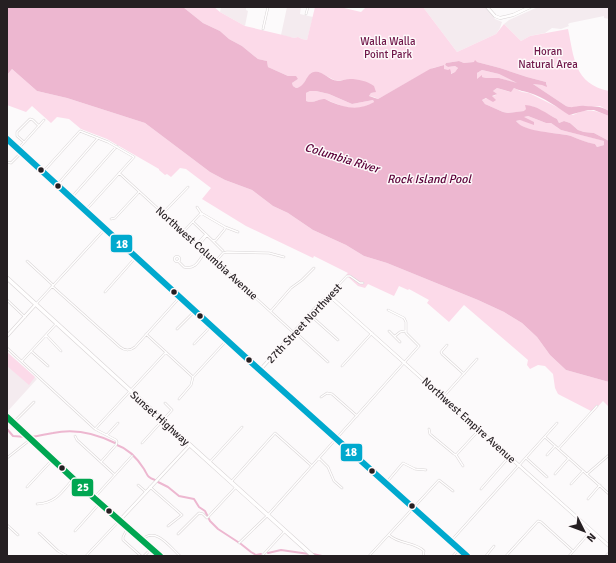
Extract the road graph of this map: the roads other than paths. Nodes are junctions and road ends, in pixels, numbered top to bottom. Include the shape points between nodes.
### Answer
1 (268, 7) edge
2 (308, 7) edge
3 (488, 7) edge
4 (530, 7) edge
5 (306, 14) dead end
6 (263, 29) dead end
7 (44, 120) dead end
8 (39, 126) junction
9 (98, 138) junction
10 (7, 139) edge
11 (24, 142) junction
12 (117, 146) junction
13 (18, 149) junction
14 (22, 152) junction
15 (7, 162) edge
16 (43, 172) junction
17 (119, 173) junction
18 (57, 185) junction
19 (188, 187) dead end
20 (139, 191) junction
21 (71, 198) junction
22 (197, 207) dead end
23 (85, 211) junction
24 (163, 213) junction
25 (202, 213) junction
26 (111, 219) dead end
27 (193, 222) junction
28 (225, 227) junction
29 (105, 229) junction
30 (184, 232) junction
31 (238, 232) dead end
32 (206, 235) junction
33 (213, 241) junction
34 (198, 244) junction
35 (206, 251) junction
36 (223, 251) dead end
37 (136, 257) junction
38 (284, 257) dead end
39 (27, 261) dead end
40 (178, 261) dead end
41 (216, 261) junction
42 (314, 268) dead end
43 (7, 278) edge
44 (363, 283) dead end
45 (53, 286) junction
46 (105, 292) dead end
47 (180, 297) junction
48 (326, 298) junction
49 (7, 300) edge
50 (36, 304) junction
51 (388, 310) dead end
52 (271, 311) junction
53 (196, 312) junction
54 (310, 315) junction
55 (25, 317) junction
56 (56, 324) junction
57 (211, 326) junction
58 (177, 329) dead end
59 (389, 331) dead end
60 (405, 331) junction
61 (294, 332) junction
62 (372, 333) junction
63 (8, 334) edge
64 (146, 334) junction
65 (46, 335) junction
66 (395, 337) junction
67 (227, 340) junction
68 (338, 340) dead end
69 (400, 342) dead end
70 (194, 344) dead end
71 (447, 345) dead end
72 (7, 348) edge
73 (31, 351) junction
74 (62, 351) dead end
75 (166, 352) junction
76 (477, 359) dead end
77 (22, 361) junction
78 (328, 362) dead end
79 (405, 362) junction
80 (48, 366) dead end
81 (342, 366) dead end
82 (260, 370) junction
83 (464, 374) junction
84 (193, 377) junction
85 (130, 391) junction
86 (443, 396) junction
87 (321, 397) dead end
88 (179, 399) dead end
89 (34, 402) dead end
90 (165, 403) dead end
91 (596, 406) dead end
92 (357, 416) junction
93 (7, 417) edge
94 (163, 420) junction
95 (13, 423) junction
96 (118, 423) dead end
97 (556, 424) dead end
98 (242, 427) dead end
99 (96, 429) junction
100 (428, 429) dead end
101 (480, 430) junction
102 (107, 435) junction
103 (75, 436) dead end
104 (546, 437) junction
105 (31, 439) junction
106 (336, 439) junction
107 (142, 443) dead end
108 (190, 445) junction
109 (555, 446) junction
110 (559, 449) junction
111 (456, 455) junction
112 (547, 455) dead end
113 (609, 455) edge
114 (132, 456) dead end
115 (510, 457) junction
116 (7, 458) edge
117 (319, 458) junction
118 (526, 458) junction
119 (569, 458) junction
120 (52, 460) junction
121 (101, 462) junction
122 (209, 463) junction
123 (312, 466) junction
124 (463, 466) dead end
125 (520, 466) junction
126 (426, 470) dead end
127 (583, 471) junction
128 (555, 474) dead end
129 (587, 474) junction
130 (115, 475) junction
131 (547, 477) dead end
132 (73, 479) junction
133 (231, 482) junction
134 (386, 483) junction
135 (571, 484) dead end
136 (138, 485) dead end
137 (600, 486) junction
138 (27, 487) dead end
139 (150, 487) junction
140 (236, 487) junction
141 (342, 488) dead end
142 (481, 489) dead end
143 (146, 492) junction
144 (453, 492) dead end
145 (609, 494) edge
146 (94, 498) junction
147 (588, 499) dead end
148 (100, 503) junction
149 (37, 504) dead end
150 (413, 508) junction
151 (268, 515) junction
152 (120, 520) junction
153 (7, 525) edge
154 (168, 526) dead end
155 (128, 527) junction
156 (592, 530) junction
157 (75, 531) dead end
158 (285, 531) junction
159 (39, 533) dead end
160 (178, 534) dead end
161 (18, 535) dead end
162 (389, 535) junction
163 (142, 540) junction
164 (240, 542) dead end
165 (451, 542) junction
166 (494, 546) dead end
167 (609, 546) edge
168 (152, 548) junction
169 (459, 549) junction
170 (573, 551) junction
171 (609, 553) edge
172 (371, 555) edge
173 (67, 556) edge
174 (86, 556) edge
175 (141, 556) edge
176 (144, 556) edge
177 (160, 556) edge
178 (180, 556) edge
179 (262, 556) edge
180 (313, 556) edge
181 (423, 556) edge
182 (452, 556) edge
183 (467, 556) edge
184 (486, 556) edge
185 (506, 556) edge
186 (569, 556) edge
187 (606, 556) edge

1 - 6 street
2 - 5 street
3 - 4 street via 498,18
7 - 8 street
8 - 11 street
8 - 11 street via 30,119 17,132 17,136
9 - 12 street
9 - 16 street via 80,131
9 - 18 street
10 - 13 street
11 - 13 street
12 - 17 street via 134,157
12 - 21 street
13 - 14 street
14 - 15 street via 13,162
14 - 16 street
16 - 18 street
17 - 20 street, Northwest Columbia Avenue
17 - 23 street
18 - 21 street
19 - 24 street
20 - 24 street, Northwest Columbia Avenue
20 - 26 street via 115,218
21 - 23 street
22 - 25 street
23 - 29 street
24 - 30 street, Northwest Columbia Avenue
25 - 27 street
25 - 28 street
27 - 30 street
27 - 32 street
28 - 31 street
28 - 33 street
29 - 37 street
29 - 45 street
30 - 34 street, Northwest Columbia Avenue
32 - 33 street
32 - 34 street
33 - 36 street
34 - 35 street, Northwest Columbia Avenue
35 - 40 street via 193,267 184,267
35 - 41 street, Northwest Columbia Avenue
37 - 46 street
37 - 47 street
38 - 41 street via 269,253 227,252
39 - 45 street
41 - 52 street, Northwest Columbia Avenue
42 - 52 street via 291,288
43 - 50 highway, Sunset Highway
44 - 48 street, 27th Street Northwest via 360,284 348,276
45 - 50 street
45 - 64 street via 120,347 128,351
47 - 53 street
47 - 64 street
48 - 54 street, 27th Street Northwest
48 - 62 street, Northwest Empire Avenue via 336,301
49 - 55 street
50 - 55 street
50 - 56 highway, Sunset Highway
51 - 60 street via 404,318
52 - 61 street, Northwest Columbia Avenue
53 - 57 street
53 - 58 street
54 - 61 street, 27th Street Northwest
54 - 68 street
55 - 63 street
56 - 65 street
56 - 85 highway, Sunset Highway
57 - 67 street
57 - 70 street
59 - 66 street
60 - 66 street
60 - 79 street via 419,346
61 - 78 street, Northwest Columbia Avenue
61 - 82 street, 27th Street Northwest
62 - 79 street, Northwest Empire Avenue
62 - 81 street
64 - 75 street
65 - 73 street
65 - 74 street
66 - 69 street
67 - 82 street
67 - 84 street
71 - 83 street via 442,354
72 - 77 street
73 - 77 street
73 - 80 street
75 - 84 street
75 - 85 street
76 - 83 street
77 - 99 street
79 - 86 street, Northwest Empire Avenue
79 - 92 street
82 - 106 street
83 - 86 street
84 - 88 street via 191,385
85 - 94 highway, Sunset Highway
85 - 99 street
86 - 101 street, Northwest Empire Avenue
87 - 92 street via 327,393 332,394
89 - 95 street
90 - 94 street via 172,410
91 - 110 street
92 - 106 street
93 - 95 street
94 - 107 street
94 - 108 highway, Sunset Highway
95 - 105 street
96 - 102 street
97 - 104 street
98 - 122 street
99 - 102 street
100 - 111 street via 430,434
101 - 111 street
101 - 115 street, Northwest Empire Avenue
102 - 121 street via 117,443
103 - 121 street
104 - 109 street
104 - 118 street
105 - 116 street
105 - 120 street
106 - 117 street
106 - 134 street
108 - 122 highway, Sunset Highway
108 - 139 street
109 - 110 street
109 - 112 street
110 - 119 street
111 - 124 street
113 - 129 street
114 - 130 street
115 - 125 street, Northwest Empire Avenue
115 - 142 street
117 - 123 street
117 - 141 street
118 - 125 street
118 - 131 street
119 - 127 street
119 - 128 street
120 - 132 street
120 - 138 street
121 - 130 street
122 - 133 highway, Sunset Highway
123 - 133 street via 275,433
123 - 151 street
125 - 156 street, Northwest Empire Avenue
125 - 165 street
126 - 134 street via 415,469 403,463
127 - 129 street
127 - 135 street
129 - 137 street
130 - 146 street
132 - 146 street
132 - 149 street via 53,500
133 - 140 highway, Sunset Highway
134 - 150 street
136 - 143 street
137 - 145 street
137 - 147 street
139 - 143 street
139 - 154 street via 182,515
140 - 151 highway, Sunset Highway
140 - 160 street via 207,518 199,513
143 - 152 street
144 - 150 street via 439,480
146 - 148 street
148 - 152 street
148 - 157 street
150 - 162 street
150 - 165 street
151 - 158 highway, Sunset Highway
151 - 164 street
152 - 155 street
152 - 174 street
153 - 161 street
155 - 163 street
155 - 175 street via 123,540
156 - 167 street, Northwest Empire Avenue
156 - 170 street
158 - 179 street
158 - 180 highway, Sunset Highway
159 - 173 street
162 - 172 street
162 - 181 street via 397,541 418,546 424,551
163 - 168 street
163 - 178 street via 148,535 157,536
165 - 169 street
166 - 184 street
168 - 176 street
168 - 177 street
169 - 182 street
169 - 183 street
170 - 185 street via 538,521
170 - 186 street
171 - 187 street

